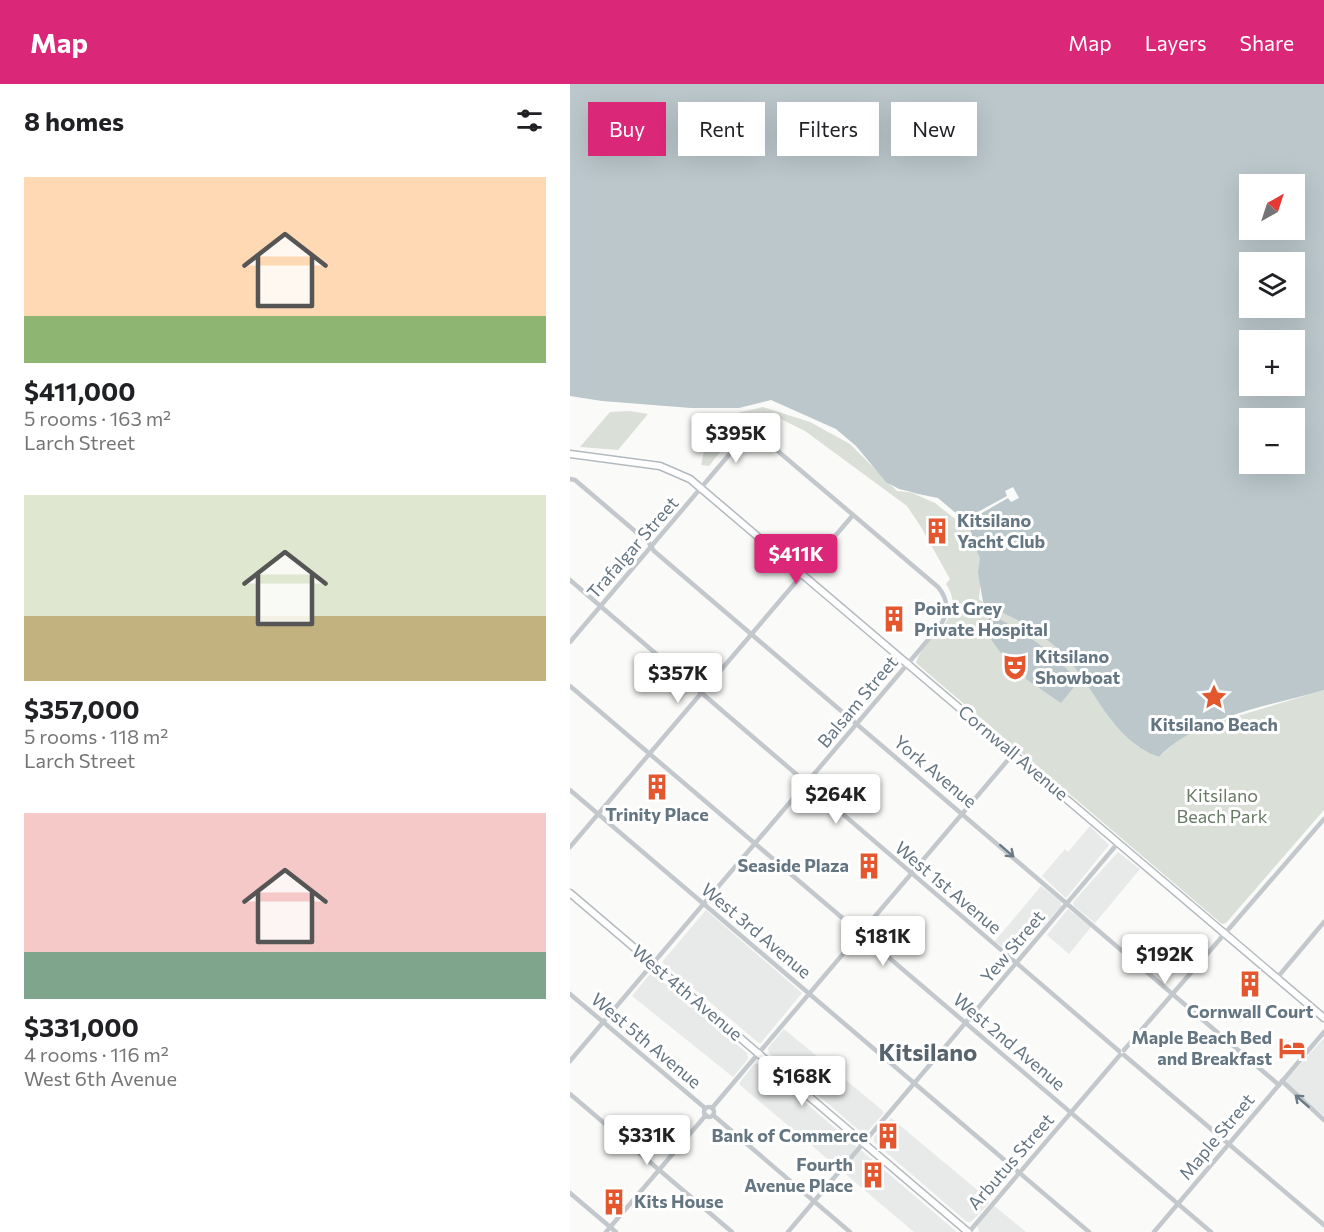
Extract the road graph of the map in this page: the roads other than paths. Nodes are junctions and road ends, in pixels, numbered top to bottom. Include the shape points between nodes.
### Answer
1 (570, 454) edge
2 (572, 480) edge
3 (701, 488) junction
4 (854, 515) junction
5 (651, 547) junction
6 (802, 575) junction
7 (570, 580) edge
8 (600, 607) junction
9 (751, 634) junction
10 (570, 642) edge
11 (908, 664) junction
12 (570, 686) edge
13 (700, 694) junction
14 (857, 724) junction
15 (650, 753) junction
16 (1013, 754) junction
17 (805, 784) junction
18 (570, 790) edge
19 (963, 813) junction
20 (598, 814) junction
21 (1324, 819) edge
22 (1118, 843) junction
23 (754, 844) junction
24 (570, 847) edge
25 (911, 874) junction
26 (570, 893) edge
27 (1067, 903) junction
28 (703, 904) junction
29 (1324, 922) edge
30 (861, 933) junction
31 (1225, 934) junction
32 (1016, 963) junction
33 (652, 964) junction
34 (1277, 978) junction
35 (810, 993) junction
36 (1173, 993) junction
37 (570, 994) edge
38 (1324, 1018) edge
39 (603, 1022) junction
40 (966, 1023) junction
41 (1324, 1032) edge
42 (1122, 1053) junction
43 (758, 1054) junction
44 (570, 1061) edge
45 (914, 1083) junction
46 (1280, 1083) junction
47 (570, 1094) edge
48 (705, 1108) junction
49 (712, 1108) junction
50 (1071, 1112) junction
51 (706, 1115) junction
52 (713, 1115) junction
53 (1324, 1120) edge
54 (863, 1143) junction
55 (1229, 1144) junction
56 (659, 1170) junction
57 (1019, 1173) junction
58 (570, 1193) edge
59 (814, 1201) junction
60 (1178, 1204) junction
61 (1324, 1225) edge
62 (610, 1227) junction
63 (606, 1232) edge
64 (616, 1232) edge
65 (732, 1232) edge
66 (788, 1232) edge
67 (850, 1232) edge
68 (968, 1232) edge
69 (1089, 1232) edge
70 (1154, 1232) edge
71 (1211, 1232) edge

1 - 3 main road, Cornwall Avenue via 660,466
2 - 5 street, York Avenue
3 - 4 street, Trafalgar Street via 739,443 753,437 766,441
3 - 5 street, Trafalgar Street
3 - 6 main road, Cornwall Avenue
4 - 6 street
4 - 11 street, Balsam Street via 938,587 946,603 942,623
5 - 8 street, Trafalgar Street
5 - 9 street, York Avenue
6 - 9 street
6 - 11 main road, Cornwall Avenue
7 - 8 street, West 1st Avenue
8 - 10 street, Trafalgar Street
8 - 13 street, West 1st Avenue
9 - 13 street
9 - 14 street, York Avenue
11 - 14 street, Balsam Street
11 - 16 main road, Cornwall Avenue
12 - 15 street, West 2nd Avenue
13 - 15 street
13 - 17 street, West 1st Avenue
14 - 17 street, Balsam Street
14 - 19 street, York Avenue
15 - 20 street
15 - 23 street, West 2nd Avenue
16 - 19 street
16 - 22 main road, Cornwall Avenue
17 - 23 street, Balsam Street
17 - 25 street, West 1st Avenue
18 - 20 street, West 3rd Avenue
19 - 25 street
19 -> 27 street, York Avenue
20 - 24 street
20 - 28 street, West 3rd Avenue
21 - 31 street, Arbutus Street
22 - 27 street, Yew Street
22 - 31 main road, Cornwall Avenue
23 - 28 street, Balsam Street
23 - 30 street, West 2nd Avenue
25 - 30 street
25 - 32 street, West 1st Avenue
26 - 33 main road, West 4th Avenue
27 - 32 street, Yew Street
27 - 36 street, York Avenue
28 - 33 street, Balsam Street
28 - 35 street, West 3rd Avenue
29 - 34 street
30 - 35 street
30 - 40 street, West 2nd Avenue
31 - 34 main road, Cornwall Avenue
31 - 36 street, Arbutus Street
32 - 40 street, Yew Street
32 - 42 street, West 1st Avenue
33 - 39 street, Balsam Street
33 - 43 main road, West 4th Avenue
34 - 38 main road, Cornwall Avenue
35 - 43 street
35 - 45 street, West 3rd Avenue
36 - 42 street, Arbutus Street
36 - 46 street, York Avenue
37 - 39 street, West 5th Avenue
39 - 44 street, Balsam Street
39 - 48 street, West 5th Avenue
40 - 45 street, Yew Street
40 - 50 street, West 2nd Avenue
41 - 46 street, Maple Street
42 - 50 street, Arbutus Street
42 - 55 street, West 1st Avenue
43 - 49 street
43 - 54 main road, West 4th Avenue
45 - 54 street, Yew Street
45 - 57 street, West 3rd Avenue
53 -> 46 street, York Avenue
46 - 55 street, Maple Street
47 - 56 street
48 - 49 street
48 - 51 street
49 - 52 street
50 - 57 street, Arbutus Street
50 - 60 street, West 2nd Avenue
51 - 52 street
51 - 56 street
52 - 59 street
54 - 59 street, Yew Street
54 - 68 main road, West 4th Avenue
55 - 60 street, Maple Street
55 - 61 street, West 1st Avenue
56 - 62 street
56 - 65 street
57 - 68 street, Arbutus Street
57 - 69 street, West 3rd Avenue
58 - 62 street
59 - 66 street, Yew Street
59 - 67 street
60 - 70 street, Maple Street
60 - 71 street, West 2nd Avenue
62 - 63 street
62 - 64 street

